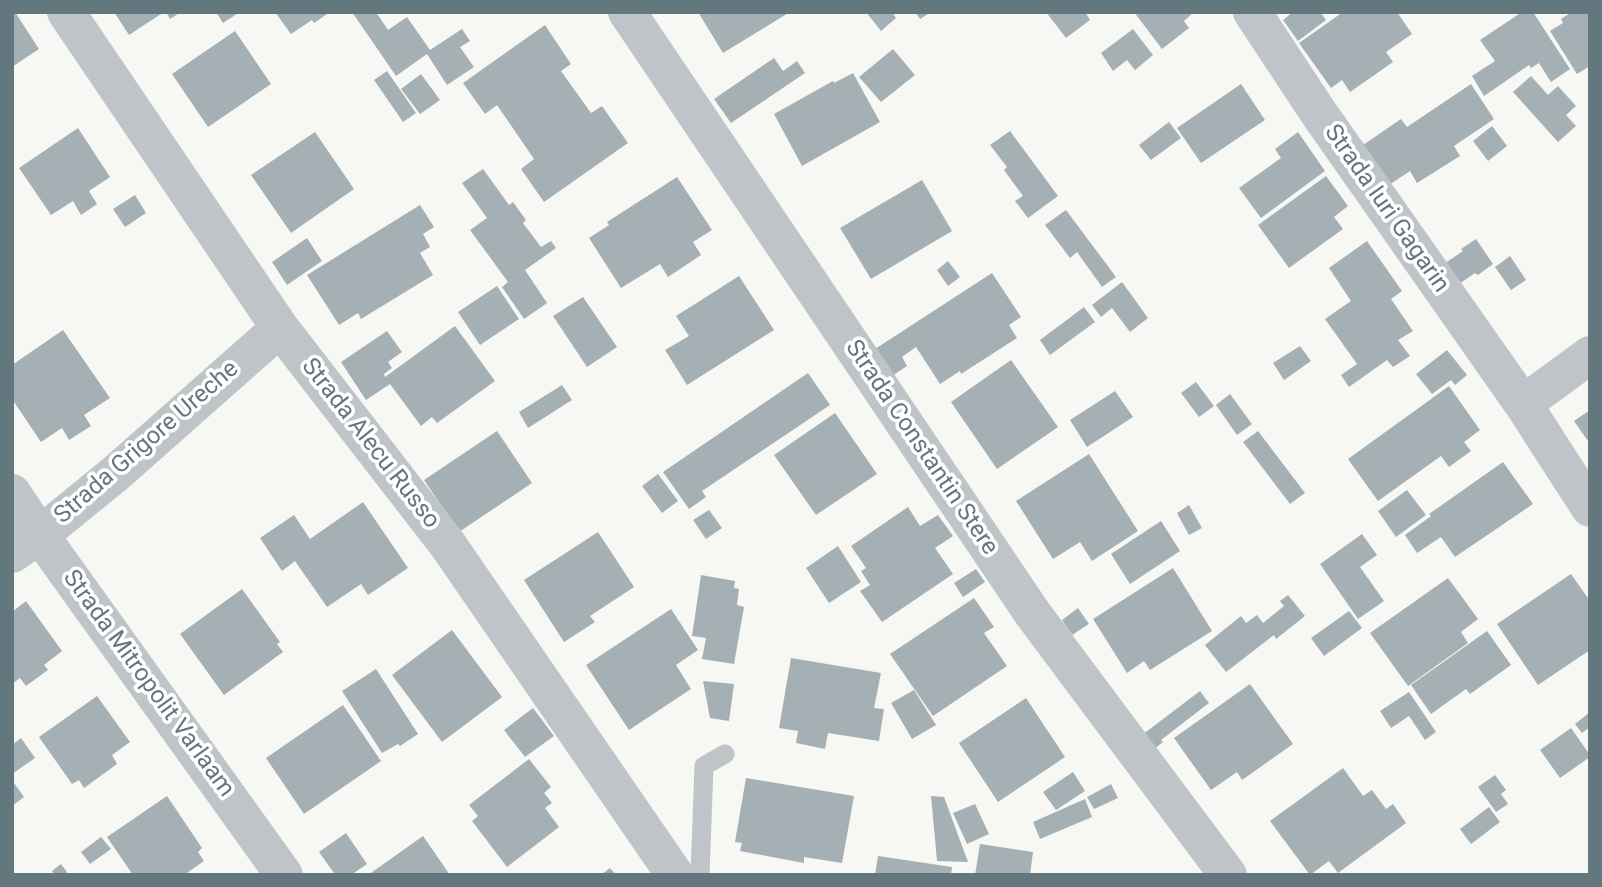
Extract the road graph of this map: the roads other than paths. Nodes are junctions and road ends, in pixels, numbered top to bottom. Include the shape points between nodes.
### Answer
1 (66, 12) edge
2 (627, 12) edge
3 (1252, 12) edge
4 (280, 328) junction
5 (1590, 355) edge
6 (1522, 404) junction
7 (12, 493) edge
8 (1590, 508) edge
9 (26, 545) edge
10 (725, 754) dead end
11 (284, 875) edge
12 (675, 875) edge
13 (699, 875) edge
14 (1228, 875) edge

1 - 4 street, Strada Alecu Russo
2 - 14 street, Strada Constantin Stere via 1033,614
3 - 6 street, Strada Iuri Gagarin
4 - 9 street, Strada Grigore Ureche via 115,474
4 - 12 street, Strada Alecu Russo via 448,545
5 - 6 street
6 - 8 street, Strada Iuri Gagarin
7 - 9 street, Strada Mitropolit Varlaam
9 - 11 street, Strada Mitropolit Varlaam
10 - 13 lane via 704,766

